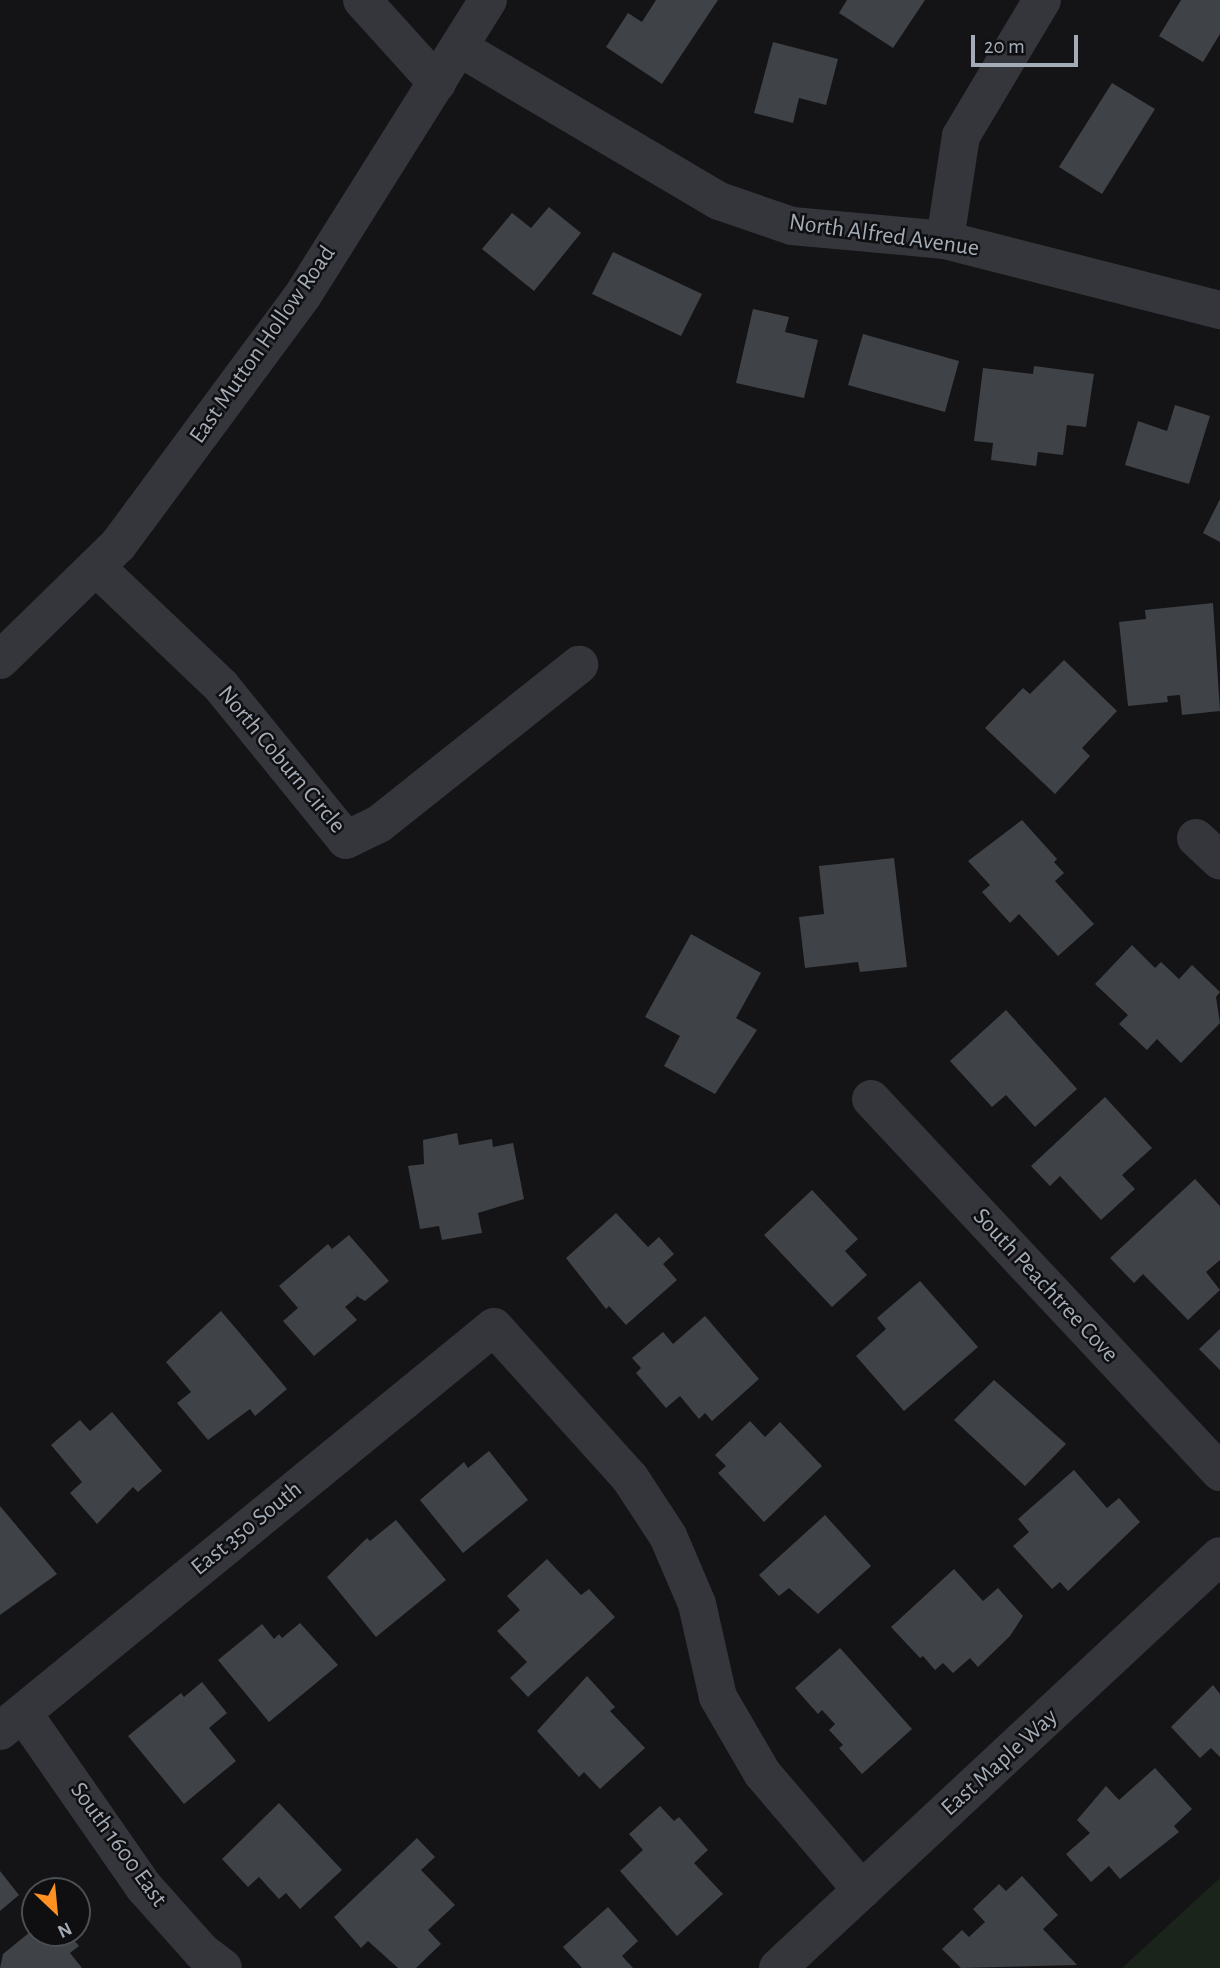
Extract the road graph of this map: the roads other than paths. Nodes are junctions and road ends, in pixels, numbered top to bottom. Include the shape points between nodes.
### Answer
1 (362, 0) edge
2 (488, 0) edge
3 (1042, 0) edge
4 (460, 48) junction
5 (438, 83) junction
6 (945, 240) junction
7 (1220, 310) edge
8 (96, 566) junction
9 (0, 660) edge
10 (579, 664) dead end
11 (871, 1099) dead end
12 (1220, 1472) edge
13 (1220, 1556) edge
14 (11, 1722) edge
15 (862, 1890) junction
16 (223, 1968) edge
17 (778, 1968) edge

1 - 5 street
2 - 4 street, East Mutton Hollow Road
3 - 6 street via 961,136
4 - 5 street, East Mutton Hollow Road
4 - 6 street, North Alfred Avenue via 719,201 792,226
5 - 8 street, East Mutton Hollow Road via 303,295 118,545
6 - 7 street, North Alfred Avenue
8 - 9 street, East Mutton Hollow Road
8 - 10 street, North Coburn Circle via 221,686 346,840 379,824
11 - 12 street, South Peachtree Cove
13 - 15 street, East Maple Way
14 - 15 street, East 350 South via 494,1327 638,1490 668,1536 697,1604 718,1697 762,1773
14 - 16 street, South 1600 East via 144,1886 202,1952
15 - 17 street, East Maple Way

